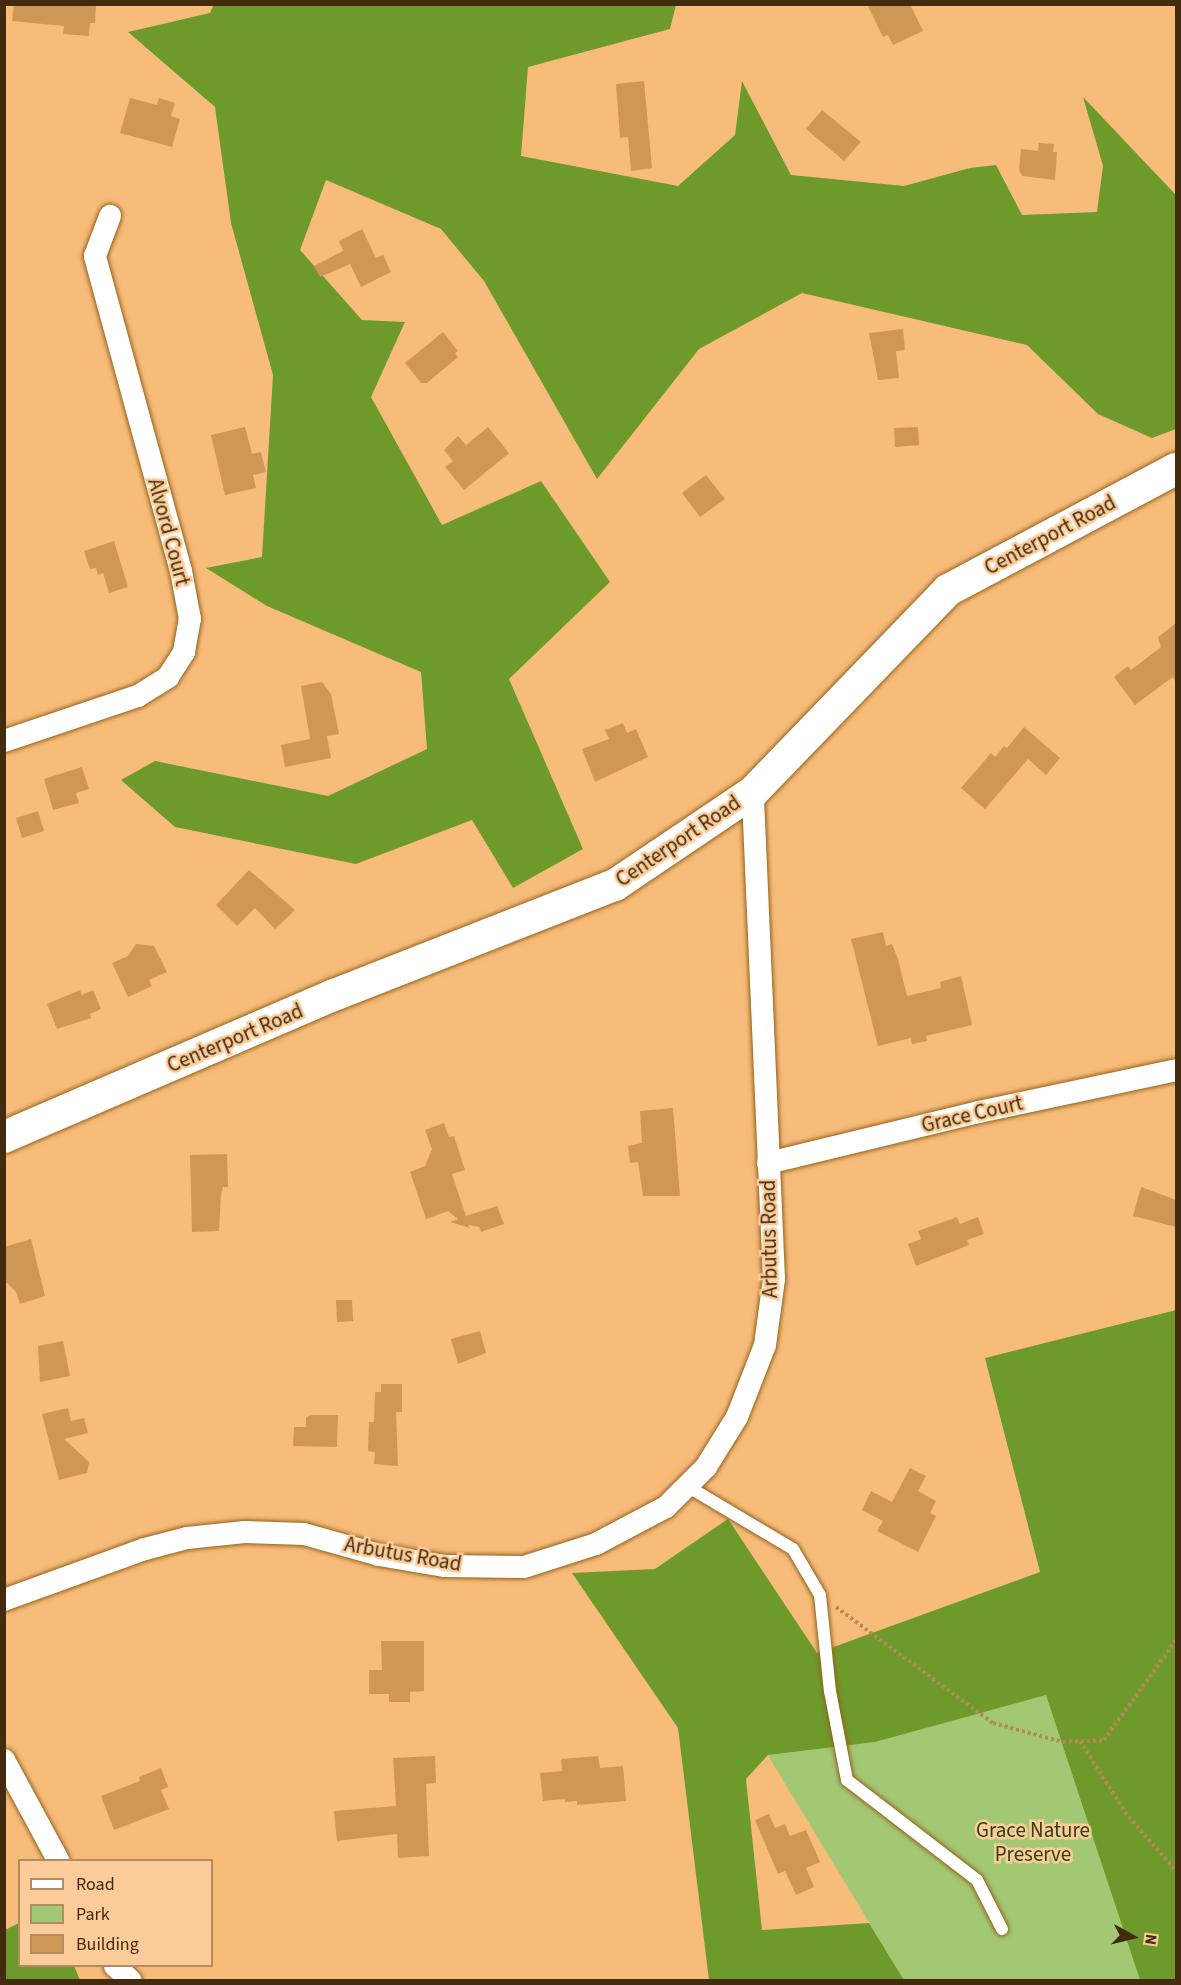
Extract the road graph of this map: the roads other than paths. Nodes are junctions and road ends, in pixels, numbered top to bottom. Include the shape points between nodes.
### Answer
1 (110, 216) dead end
2 (1176, 469) edge
3 (4, 741) edge
4 (753, 792) junction
5 (1176, 1070) edge
6 (4, 1137) edge
7 (768, 1162) junction
8 (687, 1486) junction
9 (4, 1600) edge
10 (4, 1760) edge
11 (57, 1859) edge
12 (1002, 1929) dead end
13 (117, 1967) edge
14 (130, 1980) edge

1 - 3 street, Alvord Court via 95,256 181,571 190,619 184,652 168,676 138,696
2 - 4 main road, Centerport Road via 948,590
4 - 6 main road, Centerport Road via 615,885 334,995
4 - 7 street, Arbutus Road
5 - 7 street, Grace Court
7 - 8 street, Arbutus Road via 774,1279 765,1345 737,1417 706,1467
8 - 9 street, Arbutus Road via 666,1507 596,1544 524,1567 445,1566 379,1555 304,1534 245,1532 187,1538 145,1549
8 - 12 lane via 794,1549 820,1595 830,1691 847,1780 977,1880
10 - 11 street
13 - 14 street

